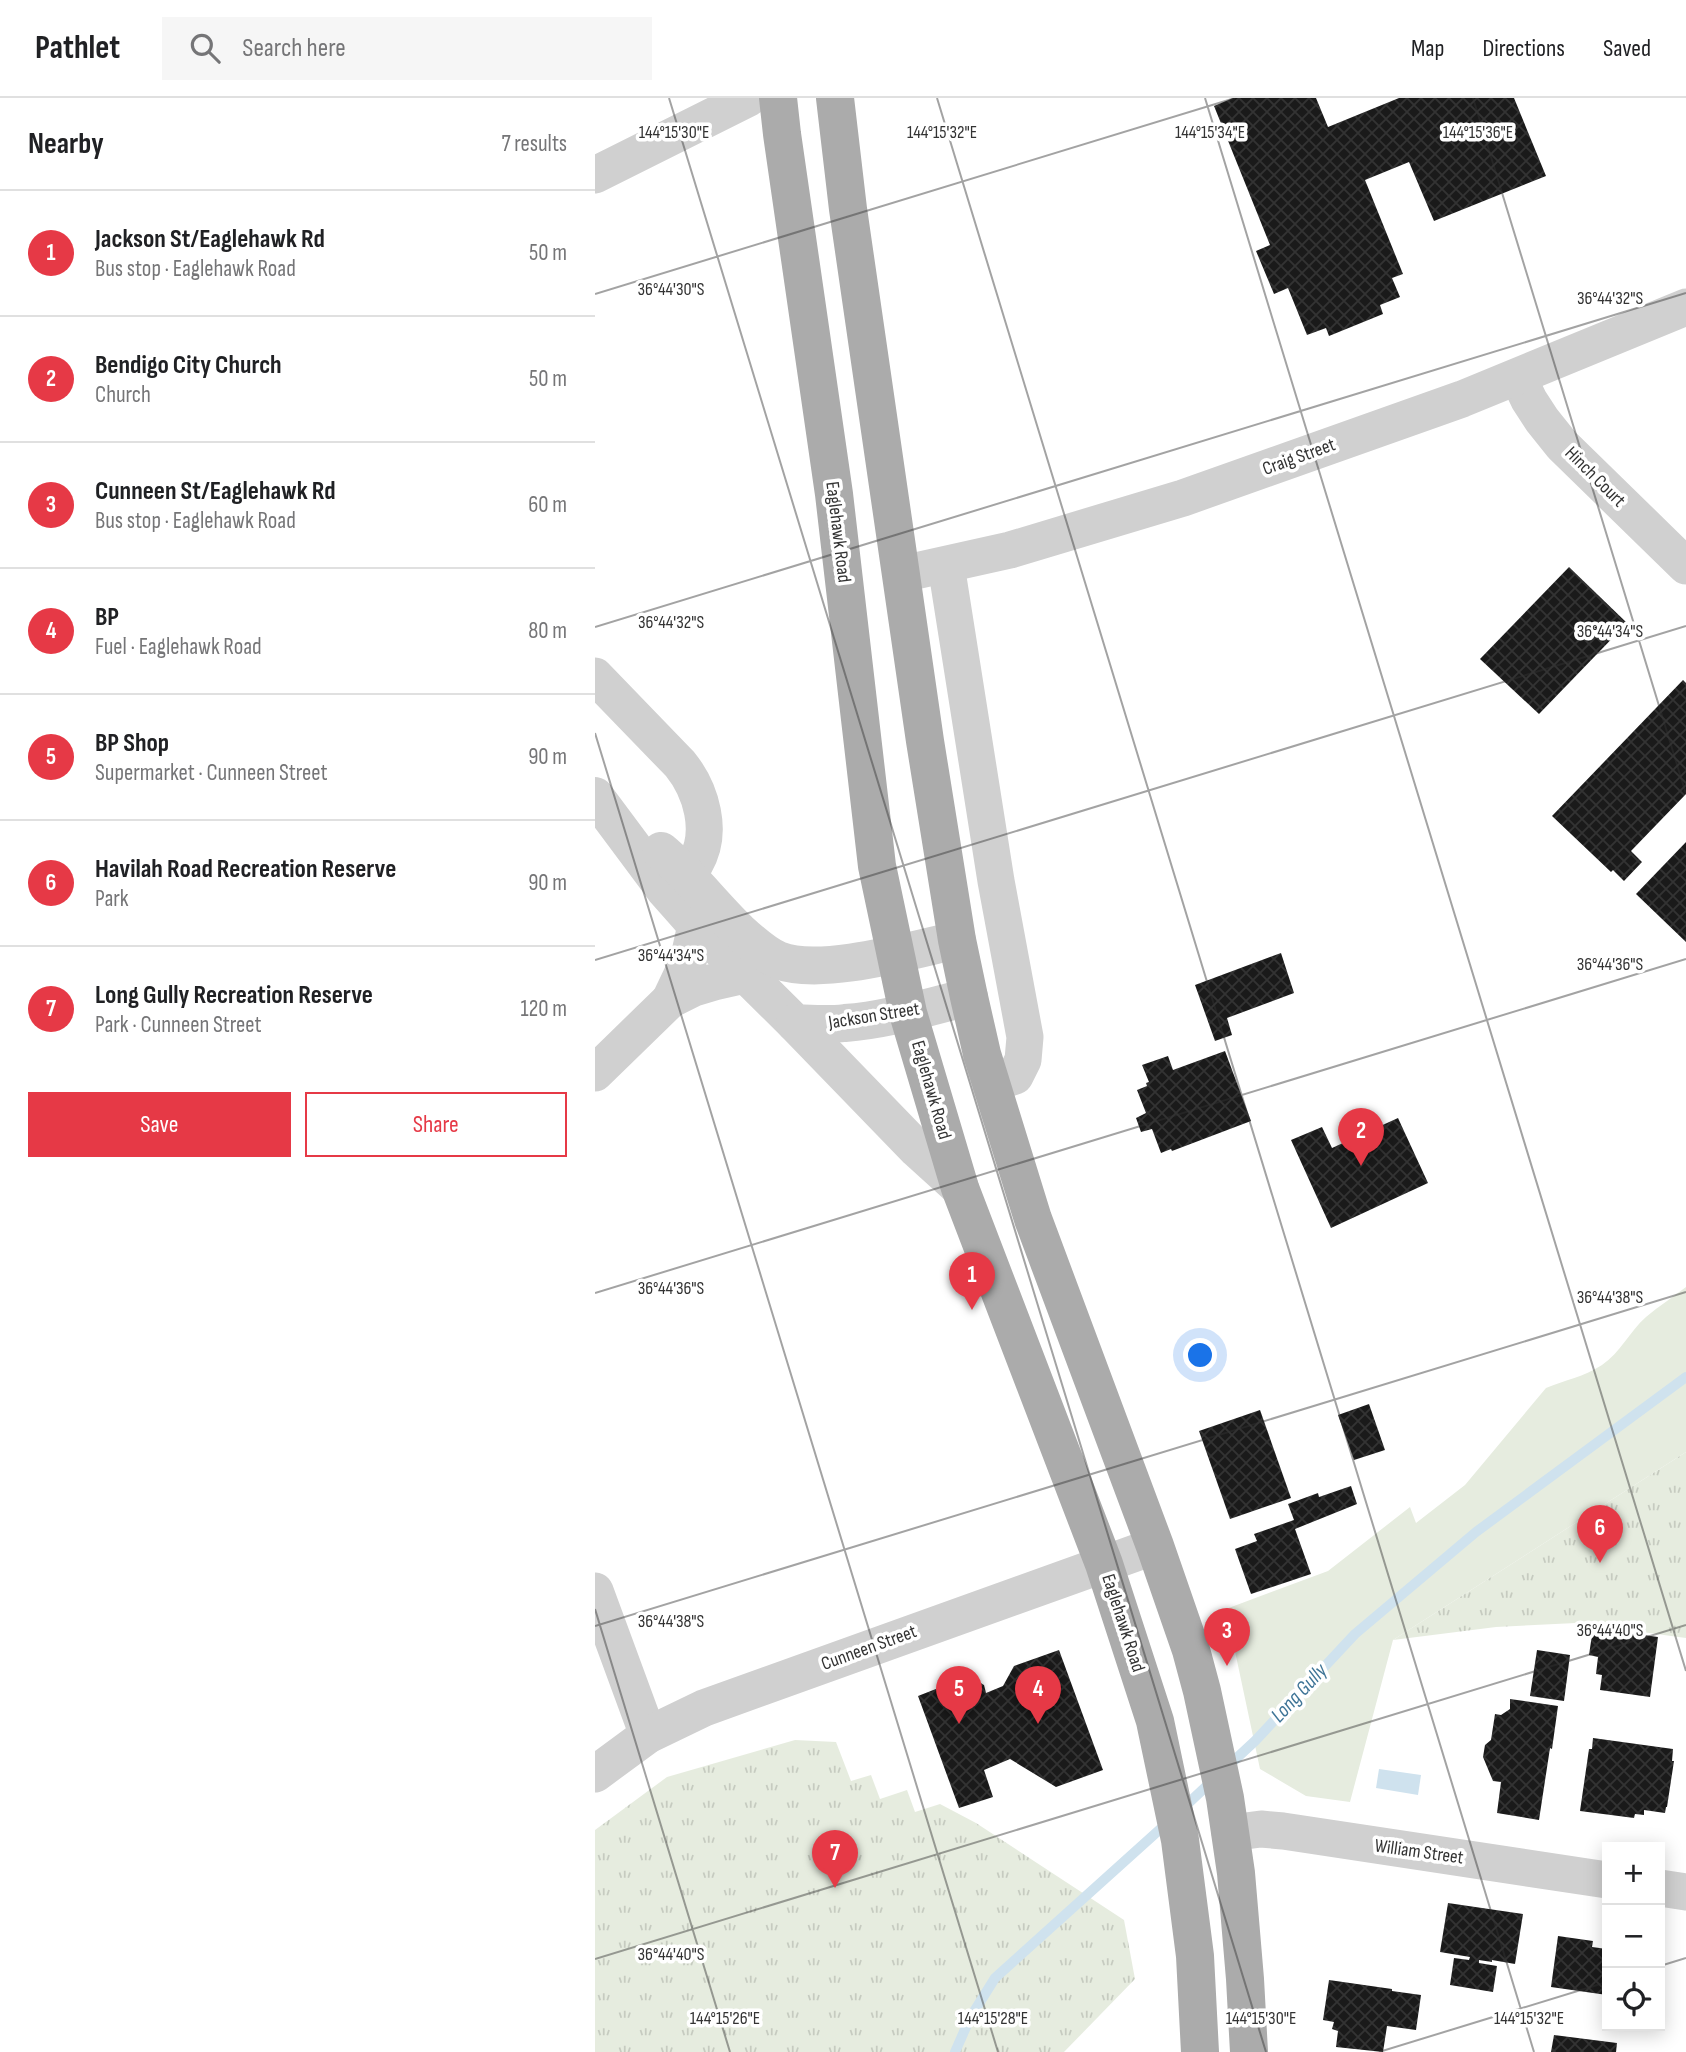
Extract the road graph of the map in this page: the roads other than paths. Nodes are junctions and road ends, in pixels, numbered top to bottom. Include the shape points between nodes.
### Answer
1 (749, 98) edge
2 (778, 98) edge
3 (835, 98) edge
4 (595, 175) edge
5 (1686, 307) edge
6 (1518, 377) junction
7 (946, 565) junction
8 (1686, 566) edge
9 (902, 574) junction
10 (595, 676) edge
11 (596, 797) edge
12 (877, 866) junction
13 (675, 882) junction
14 (696, 925) junction
15 (957, 940) junction
16 (894, 954) junction
17 (745, 975) junction
18 (969, 996) junction
19 (670, 1000) junction
20 (908, 1013) junction
21 (795, 1023) junction
22 (595, 1073) edge
23 (1003, 1080) junction
24 (960, 1188) junction
25 (1155, 1546) junction
26 (1104, 1564) junction
27 (595, 1591) edge
28 (648, 1735) junction
29 (595, 1774) edge
30 (1228, 1816) junction
31 (1602, 1879) edge
32 (1665, 1889) edge
33 (1686, 1892) edge
34 (1200, 2052) edge
35 (1249, 2052) edge

1 - 4 street
2 - 12 main road, Eaglehawk Road via 834,494
3 - 9 main road
5 - 6 street, Craig Street
6 - 7 street, Craig Street via 1183,498
6 - 8 street, Hinch Court via 1562,445
7 - 9 street, Craig Street
7 - 23 street via 1025,1037 1023,1060
9 - 12 main road via 888,580 875,604
9 - 15 main road
10 - 13 street via 680,764 699,796 702,845 695,863
11 - 13 street
12 - 16 main road, Eaglehawk Road
13 - 14 street
13 - 16 street via 776,959 827,964
14 - 17 street
14 - 19 street via 688,962
15 - 16 street
15 - 18 main road
16 - 20 main road, Eaglehawk Road
17 - 19 street
17 - 21 street
18 - 20 street, Jackson Street
18 - 23 main road
19 - 22 street
20 - 21 street, Jackson Street via 843,1024
20 - 24 main road, Eaglehawk Road
21 - 24 street
23 - 25 main road via 1033,1219
24 - 26 main road, Eaglehawk Road
25 - 26 street, Cunneen Street
25 - 30 main road via 1191,1650
26 - 28 street, Cunneen Street via 704,1708
26 - 34 main road, Eaglehawk Road via 1150,1702 1170,1789 1195,1956
27 - 28 street
28 - 29 street, Cunneen Street
30 - 31 street, William Street via 1261,1829
30 - 35 main road
32 - 33 street

